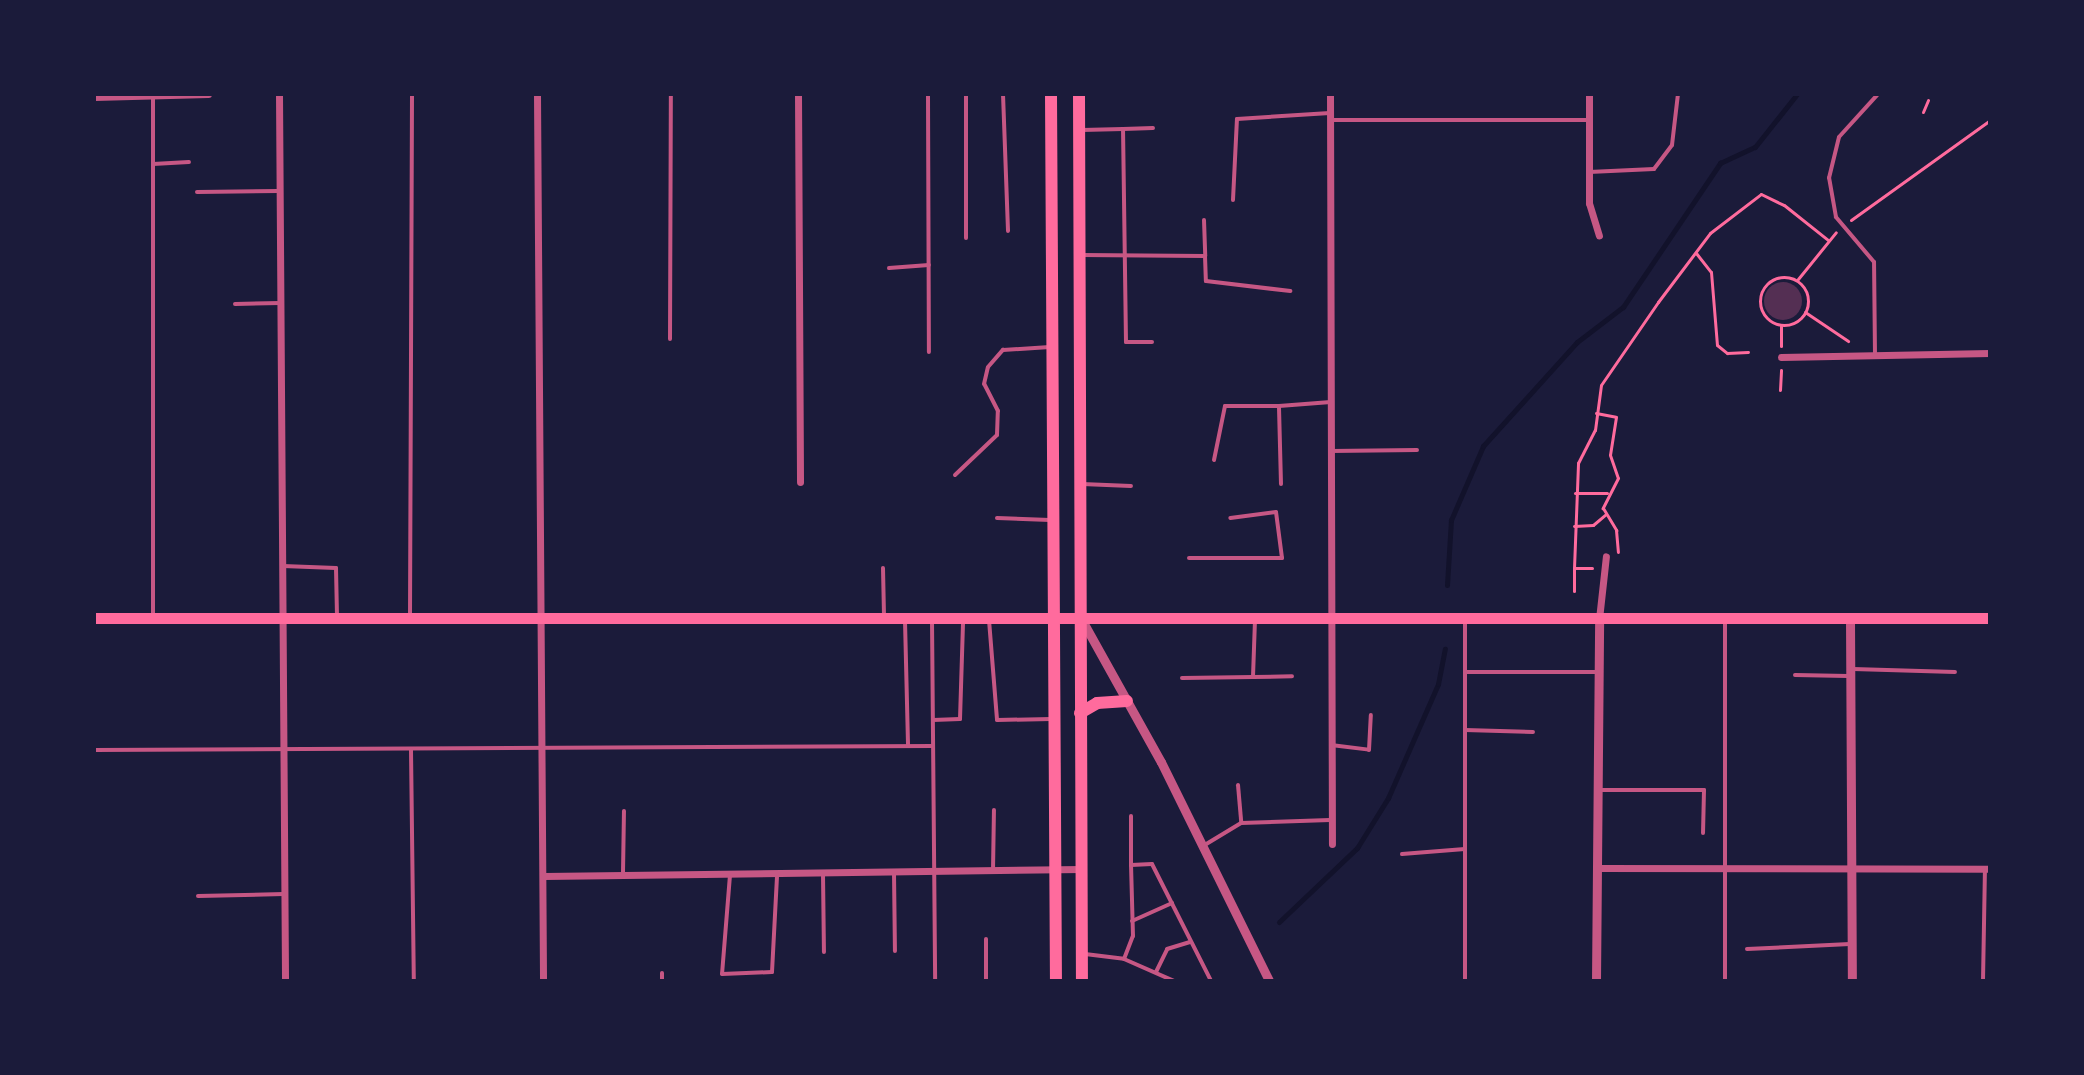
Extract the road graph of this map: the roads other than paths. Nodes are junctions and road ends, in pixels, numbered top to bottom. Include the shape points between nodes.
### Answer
1 (208, 94) edge
2 (279, 94) edge
3 (412, 94) edge
4 (537, 94) edge
5 (671, 94) edge
6 (798, 94) edge
7 (928, 94) edge
8 (966, 94) edge
9 (1003, 94) edge
10 (1051, 94) edge
11 (1079, 94) edge
12 (1330, 94) edge
13 (1589, 94) edge
14 (1678, 94) edge
15 (1878, 94) edge
16 (153, 95) edge
17 (94, 97) edge
18 (1330, 116) junction
19 (1589, 120) junction
20 (1153, 128) dead end
21 (1123, 129) junction
22 (1079, 131) junction
23 (189, 162) dead end
24 (153, 164) junction
25 (1589, 172) junction
26 (279, 191) junction
27 (197, 192) dead end
28 (1233, 200) dead end
29 (1204, 220) dead end
30 (1008, 231) dead end
31 (1599, 236) dead end
32 (966, 238) dead end
33 (1079, 255) junction
34 (1125, 255) junction
35 (1205, 256) junction
36 (929, 265) junction
37 (889, 268) dead end
38 (1290, 291) dead end
39 (280, 303) junction
40 (235, 304) dead end
41 (670, 339) dead end
42 (1152, 342) dead end
43 (1052, 347) junction
44 (929, 352) dead end
45 (1990, 353) edge
46 (1875, 354) junction
47 (1781, 357) dead end
48 (1331, 402) junction
49 (1279, 406) junction
50 (1417, 450) dead end
51 (1331, 451) junction
52 (1214, 460) dead end
53 (955, 475) dead end
54 (800, 482) dead end
55 (1079, 484) junction
56 (1281, 484) dead end
57 (1131, 486) dead end
58 (997, 518) dead end
59 (1230, 518) dead end
60 (1053, 520) junction
61 (1606, 556) dead end
62 (1189, 558) dead end
63 (280, 566) junction
64 (883, 568) dead end
65 (905, 614) junction
66 (932, 614) junction
67 (964, 614) junction
68 (989, 614) junction
69 (884, 615) junction
70 (1052, 615) junction
71 (153, 616) junction
72 (1079, 616) junction
73 (1331, 616) junction
74 (280, 617) junction
75 (337, 617) junction
76 (410, 617) junction
77 (541, 617) junction
78 (1255, 617) junction
79 (1465, 617) junction
80 (94, 618) edge
81 (1990, 618) edge
82 (1599, 619) junction
83 (1725, 619) junction
84 (1850, 619) junction
85 (1465, 672) junction
86 (1596, 672) junction
87 (1955, 672) dead end
88 (1850, 673) junction
89 (1795, 675) dead end
90 (1292, 676) dead end
91 (1253, 677) junction
92 (1182, 678) dead end
93 (1127, 701) junction
94 (1080, 713) junction
95 (1371, 715) dead end
96 (1054, 719) junction
97 (933, 720) junction
98 (1465, 730) junction
99 (1533, 732) dead end
100 (1331, 745) junction
101 (908, 746) junction
102 (933, 746) junction
103 (282, 749) junction
104 (94, 750) edge
105 (411, 750) junction
106 (541, 751) junction
107 (1238, 785) dead end
108 (1597, 790) junction
109 (994, 810) dead end
110 (624, 811) dead end
111 (1131, 816) dead end
112 (1332, 820) junction
113 (1241, 823) junction
114 (1703, 833) dead end
115 (1332, 844) dead end
116 (1203, 846) junction
117 (1465, 849) junction
118 (1402, 854) dead end
119 (1131, 865) junction
120 (1598, 868) junction
121 (1055, 869) junction
122 (1082, 869) junction
123 (1987, 869) edge
124 (1853, 870) junction
125 (993, 871) junction
126 (1726, 871) junction
127 (934, 872) junction
128 (894, 873) junction
129 (823, 874) junction
130 (730, 875) junction
131 (777, 875) junction
132 (544, 876) junction
133 (622, 876) junction
134 (284, 894) junction
135 (198, 896) dead end
136 (1172, 903) junction
137 (1132, 921) junction
138 (986, 939) dead end
139 (1191, 941) junction
140 (1852, 944) junction
141 (1747, 949) dead end
142 (895, 951) dead end
143 (824, 952) dead end
144 (1082, 954) junction
145 (1124, 959) junction
146 (1156, 972) junction
147 (662, 973) dead end
148 (285, 981) edge
149 (414, 981) edge
150 (543, 981) edge
151 (662, 981) edge
152 (935, 981) edge
153 (986, 981) edge
154 (1056, 981) edge
155 (1082, 981) edge
156 (1174, 981) edge
157 (1211, 981) edge
158 (1269, 981) edge
159 (1465, 981) edge
160 (1596, 981) edge
161 (1725, 981) edge
162 (1852, 981) edge
163 (1983, 981) edge

1 - 16 street
2 - 26 street
3 - 76 lane
4 - 77 street
5 - 41 lane
6 - 54 street
7 - 36 lane
8 - 32 lane
9 - 30 lane
10 - 43 main road
11 - 22 main road
12 - 18 street
13 - 19 street
14 - 25 lane via 1672,145 1654,169
15 - 46 lane via 1846,127 1832,156 1831,200 1843,226 1874,262
16 - 17 street
16 - 24 lane
18 - 19 lane
18 - 28 lane via 1237,119
18 - 48 street
19 - 25 street
20 - 21 lane
21 - 22 lane
21 - 34 lane
22 - 33 main road
23 - 24 lane
24 - 71 lane
25 - 31 street via 1589,203
26 - 27 lane
26 - 39 street
29 - 35 lane
33 - 34 lane
33 - 55 main road
34 - 35 lane
34 - 42 lane via 1126,342
35 - 38 lane via 1206,281
36 - 37 lane
36 - 44 lane
39 - 40 lane
39 - 63 street
43 - 53 lane via 1003,350 988,367 984,384 998,411 997,435
43 - 60 main road
45 - 46 street
46 - 47 street
48 - 49 lane
48 - 51 street
49 - 52 lane via 1225,406
49 - 56 lane
50 - 51 lane
51 - 73 street
55 - 57 lane
55 - 72 main road
58 - 60 lane
59 - 62 lane via 1276,512 1282,558
60 - 70 main road
61 - 82 street
63 - 74 street
63 - 75 lane via 336,568
64 - 69 lane
65 - 66 main road
65 - 69 main road
65 - 101 lane
66 - 67 main road
66 - 97 lane
67 - 68 main road
67 - 97 lane via 960,719
68 - 70 main road
68 - 96 lane via 997,720
69 - 77 main road
70 - 72 main road
70 - 96 main road
71 - 74 main road
71 - 80 main road
72 - 78 main road
72 - 93 street
72 - 94 main road
73 - 78 main road
73 - 79 main road
73 - 100 street
74 - 75 main road
74 - 103 street
75 - 76 main road
76 - 77 main road
77 - 106 street
78 - 91 lane
79 - 82 main road
79 - 85 lane
81 - 84 main road
82 - 83 main road
82 - 86 street
83 - 84 main road
83 - 126 lane
84 - 88 street
85 - 86 lane
85 - 98 lane
86 - 108 street
87 - 88 lane
88 - 89 lane
88 - 124 street
90 - 91 lane
91 - 92 lane
93 - 94 main road via 1097,703
93 - 116 street
94 - 122 main road
95 - 100 lane via 1369,750
96 - 121 main road
97 - 102 lane
98 - 99 lane
98 - 117 lane
100 - 112 street
101 - 102 lane
101 - 106 lane
102 - 127 lane
103 - 104 lane
103 - 105 lane
103 - 134 street
105 - 106 lane
105 - 149 lane
106 - 132 street
107 - 113 lane
108 - 114 lane via 1704,790
108 - 120 street
109 - 125 lane
110 - 133 lane
111 - 119 lane
112 - 113 lane
112 - 115 street
113 - 116 lane
116 - 158 street
117 - 118 lane
117 - 159 lane
119 - 136 lane via 1152,864
119 - 137 lane
120 - 126 street
120 - 160 street
121 - 122 street
121 - 125 street
121 - 154 main road
122 - 144 main road
123 - 124 street
123 - 163 lane
124 - 126 street
124 - 140 street
125 - 127 street
126 - 161 lane
127 - 128 street
127 - 152 lane
128 - 129 street
128 - 142 lane
129 - 131 street
129 - 143 lane
130 - 131 street
130 - 131 lane via 722,974 772,972
130 - 133 street
132 - 133 street
132 - 150 street
134 - 135 lane
134 - 148 street
136 - 137 lane
136 - 139 lane
137 - 145 lane
138 - 153 lane
139 - 146 lane via 1167,949
139 - 157 lane
140 - 141 lane
140 - 162 street
144 - 145 lane
144 - 155 main road
145 - 146 lane
146 - 156 lane
147 - 151 lane

